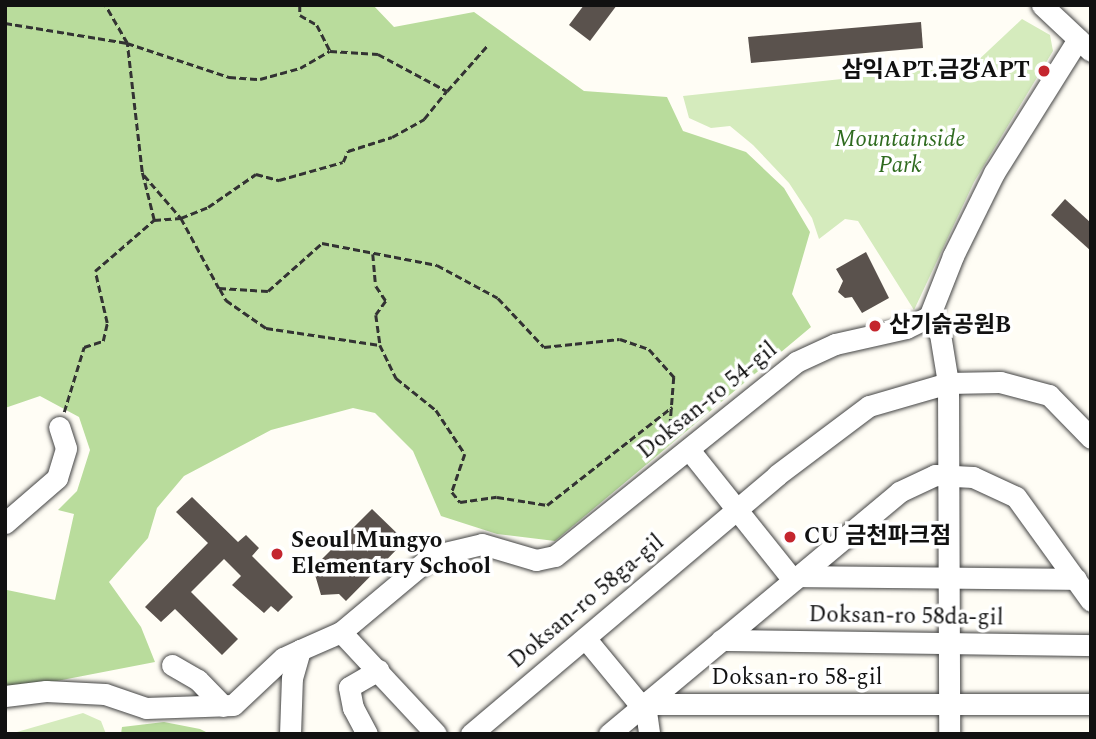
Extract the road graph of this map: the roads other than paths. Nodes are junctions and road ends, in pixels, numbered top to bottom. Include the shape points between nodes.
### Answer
1 (1042, 5) edge
2 (1085, 45) edge
3 (929, 317) junction
4 (948, 383) junction
5 (59, 427) road end
6 (1091, 438) edge
7 (690, 451) junction
8 (950, 473) junction
9 (736, 510) junction
10 (5, 523) edge
11 (795, 578) junction
12 (949, 579) junction
13 (1084, 586) edge
14 (341, 632) junction
15 (585, 638) junction
16 (721, 640) junction
17 (1091, 645) edge
18 (949, 646) junction
19 (300, 650) junction
20 (172, 665) dead end
21 (378, 670) junction
22 (5, 696) edge
23 (645, 704) junction
24 (1091, 704) edge
25 (949, 705) junction
26 (223, 706) junction
27 (290, 734) edge
28 (368, 734) edge
29 (436, 734) edge
30 (471, 734) edge
31 (609, 734) edge
32 (649, 734) edge
33 (949, 734) edge

1 - 2 street
2 - 3 street via 994,173
3 - 4 street via 940,334
3 - 7 street, Doksan-ro 54-gil via 906,328 811,353
4 - 6 street, Doksan-ro 58ga-gil via 1000,382 1030,387 1067,410
4 - 8 street
4 - 9 street, Doksan-ro 58ga-gil via 869,406
5 - 10 street via 66,448 57,478
7 - 9 street
7 - 14 street, Doksan-ro 54-gil via 555,556 536,559 482,544 432,556
8 - 11 street via 899,492
8 - 12 street
8 - 13 street via 996,485 1016,497
9 - 11 street
9 - 15 street, Doksan-ro 58ga-gil
11 - 12 street
11 - 16 street
12 - 13 street
12 - 18 street
14 - 19 street, Doksan-ro 54-gil
14 - 21 street
15 - 23 street via 637,701
15 - 30 street, Doksan-ro 58ga-gil
16 - 18 street, Doksan-ro 58da-gil
16 - 23 street
17 - 18 street, Doksan-ro 58da-gil
18 - 25 street
19 - 26 street, Doksan-ro 54-gil via 283,658 242,699
19 - 27 street via 292,678
20 - 26 street via 198,680
21 - 28 street via 349,687 353,708
21 - 29 street
22 - 26 street, Doksan-ro 54-gil via 57,691 105,694 146,708
23 - 25 street, Doksan-ro 58-gil
23 - 31 street
23 - 32 street
24 - 25 street, Doksan-ro 58-gil
25 - 33 street

